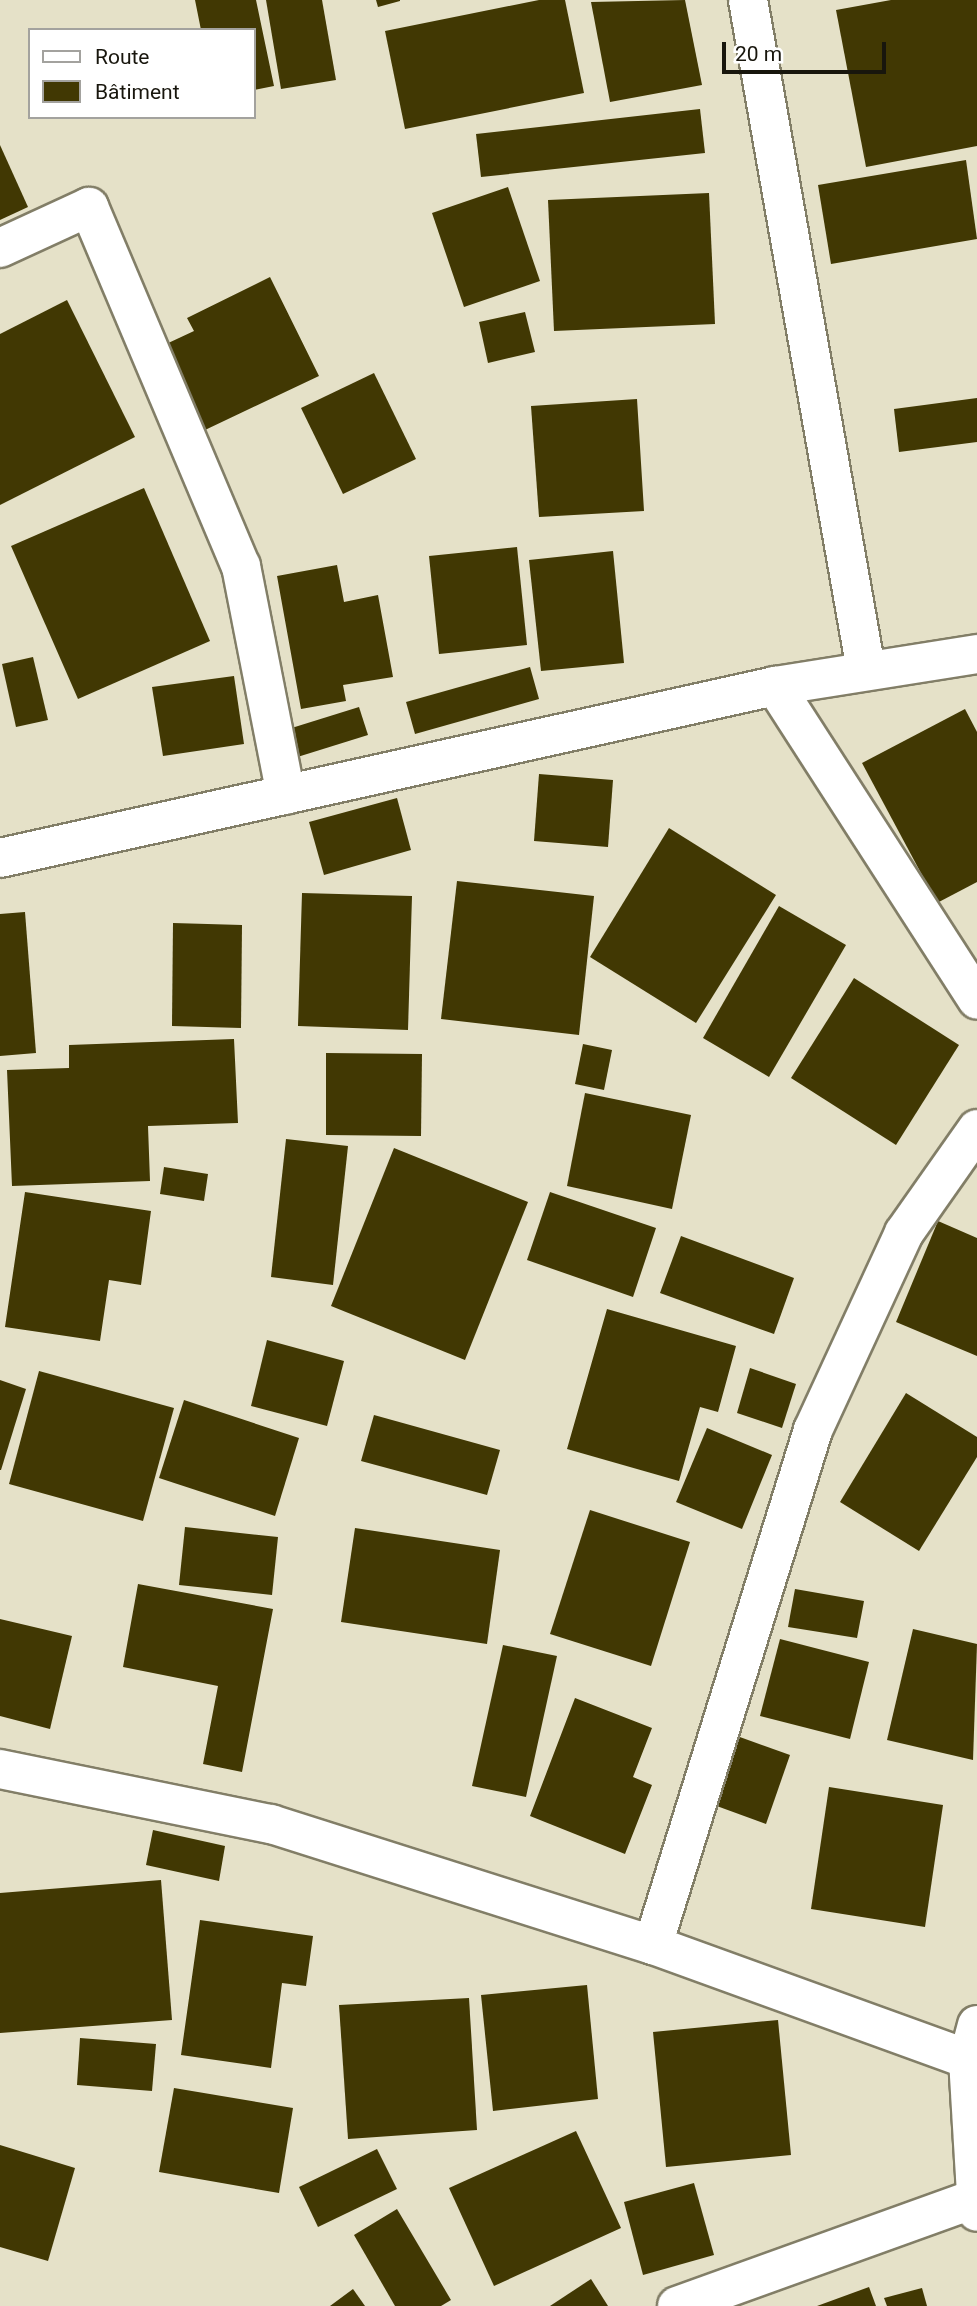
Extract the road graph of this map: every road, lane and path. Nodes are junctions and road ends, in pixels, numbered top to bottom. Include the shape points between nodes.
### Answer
1 (748, 0) edge
2 (0, 248) edge
3 (977, 654) edge
4 (866, 670) junction
5 (775, 686) junction
6 (286, 795) junction
7 (0, 858) edge
8 (977, 1000) edge
9 (977, 1129) edge
10 (0, 1769) edge
11 (653, 1944) junction
12 (973, 2042) edge
13 (976, 2206) edge
14 (677, 2306) edge

1 - 4 street
2 - 6 street via 89,207 241,566
3 - 4 street
4 - 5 street
5 - 6 street
5 - 8 street
6 - 7 street
9 - 11 street via 904,1233 813,1430
10 - 11 street via 271,1824
11 - 12 street
12 - 13 street
13 - 14 street

